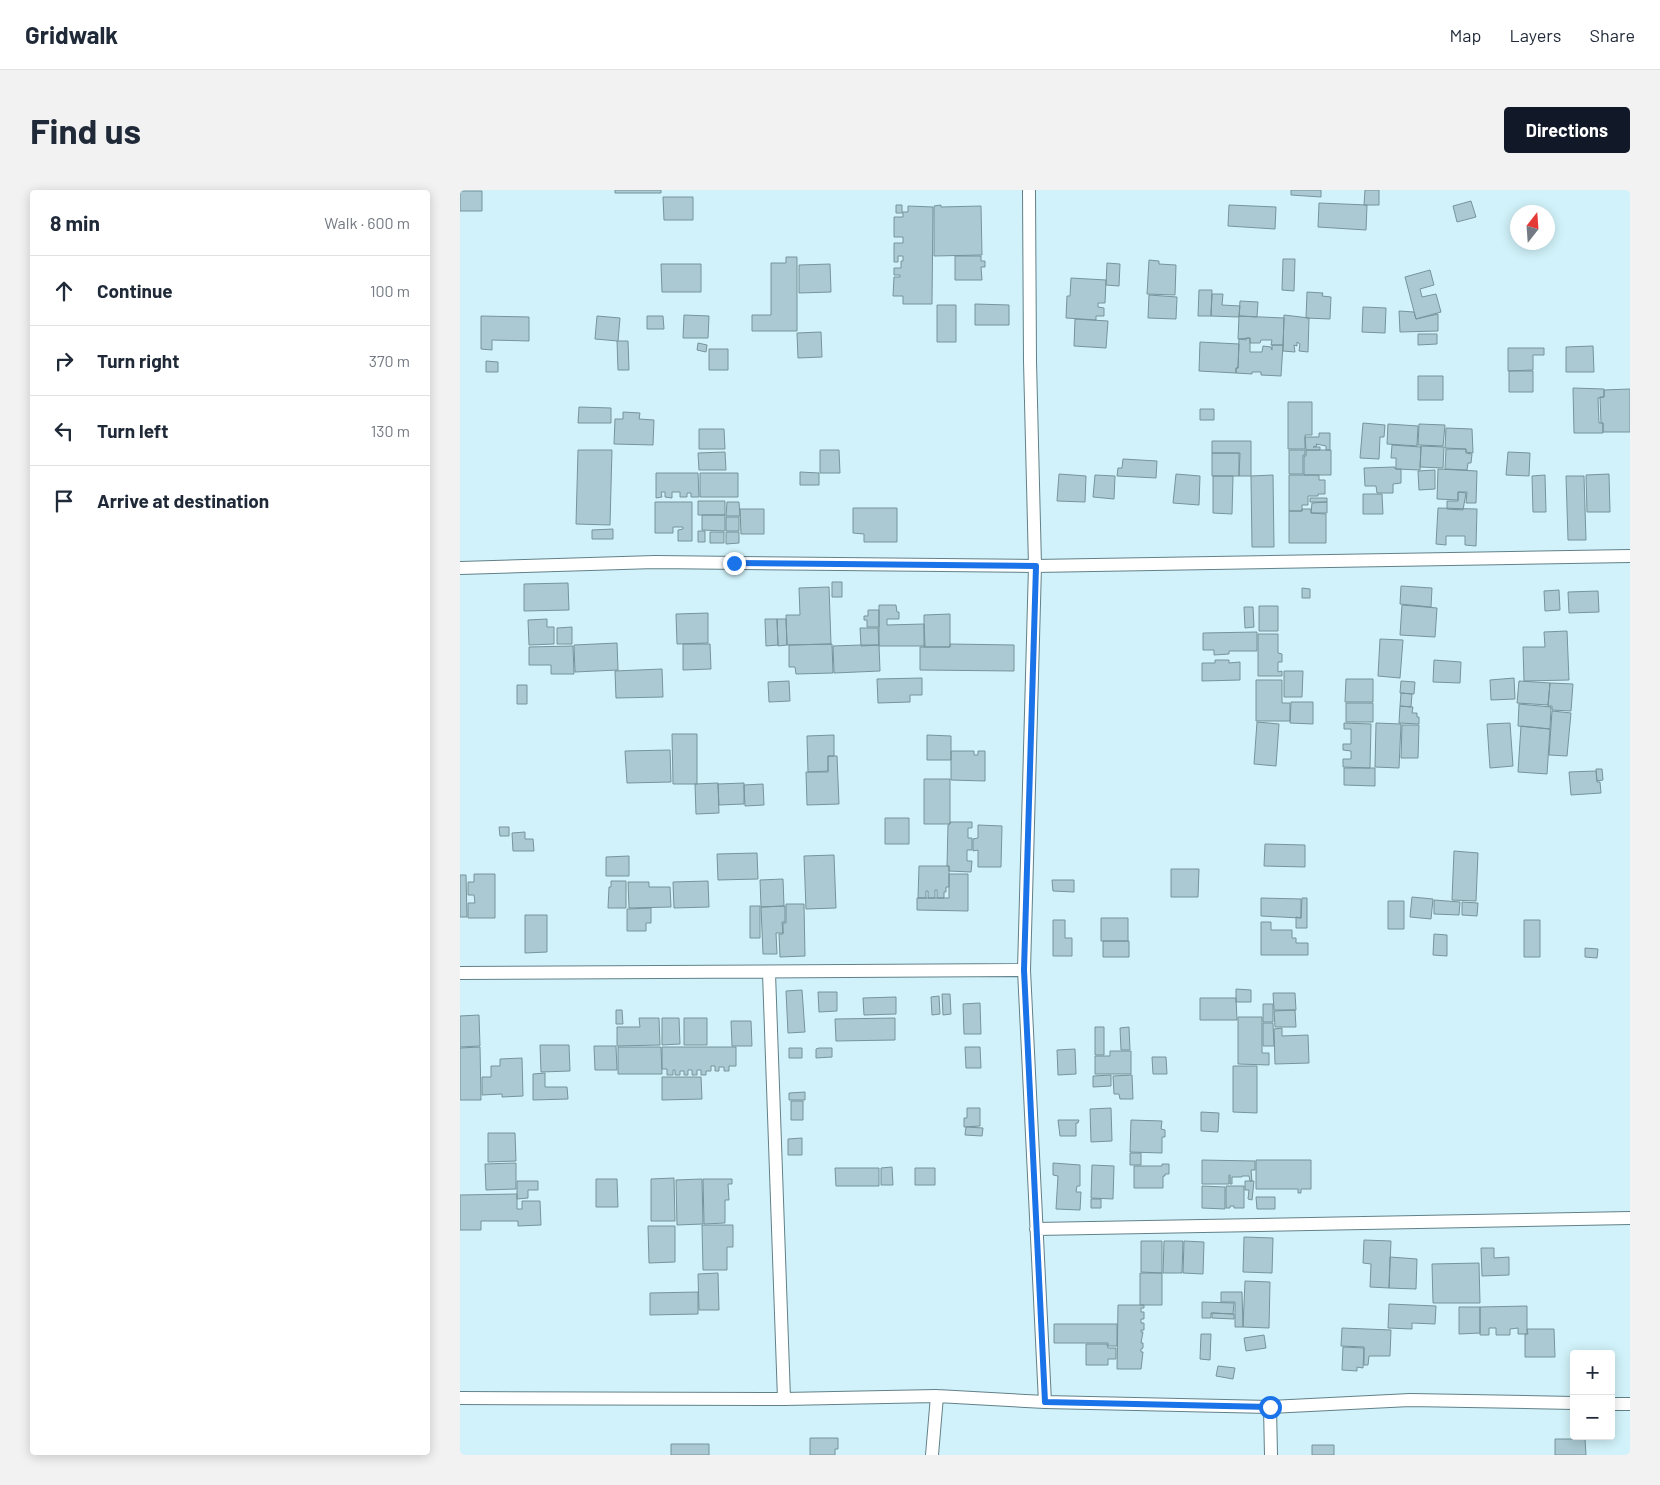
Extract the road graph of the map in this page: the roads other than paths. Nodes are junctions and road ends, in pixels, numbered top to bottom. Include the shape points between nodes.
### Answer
1 (1029, 190) edge
2 (1630, 556) edge
3 (1036, 566) junction
4 (460, 568) edge
5 (1024, 970) junction
6 (768, 972) junction
7 (460, 973) edge
8 (1630, 1218) edge
9 (1036, 1229) junction
10 (937, 1396) junction
11 (460, 1398) edge
12 (784, 1399) junction
13 (1045, 1402) junction
14 (1570, 1403) edge
15 (1615, 1404) edge
16 (1630, 1404) edge
17 (1270, 1407) junction
18 (932, 1455) edge
19 (1271, 1455) edge

1 - 3 street
2 - 3 street
3 - 4 street via 655,562
3 - 5 street
5 - 6 street
5 - 9 street
6 - 7 street
6 - 12 street
8 - 9 street
9 - 13 street
10 - 12 street
10 - 13 street
10 - 18 street
11 - 12 street
13 - 17 street
14 - 17 street via 1410,1400
15 - 16 street
17 - 19 street

